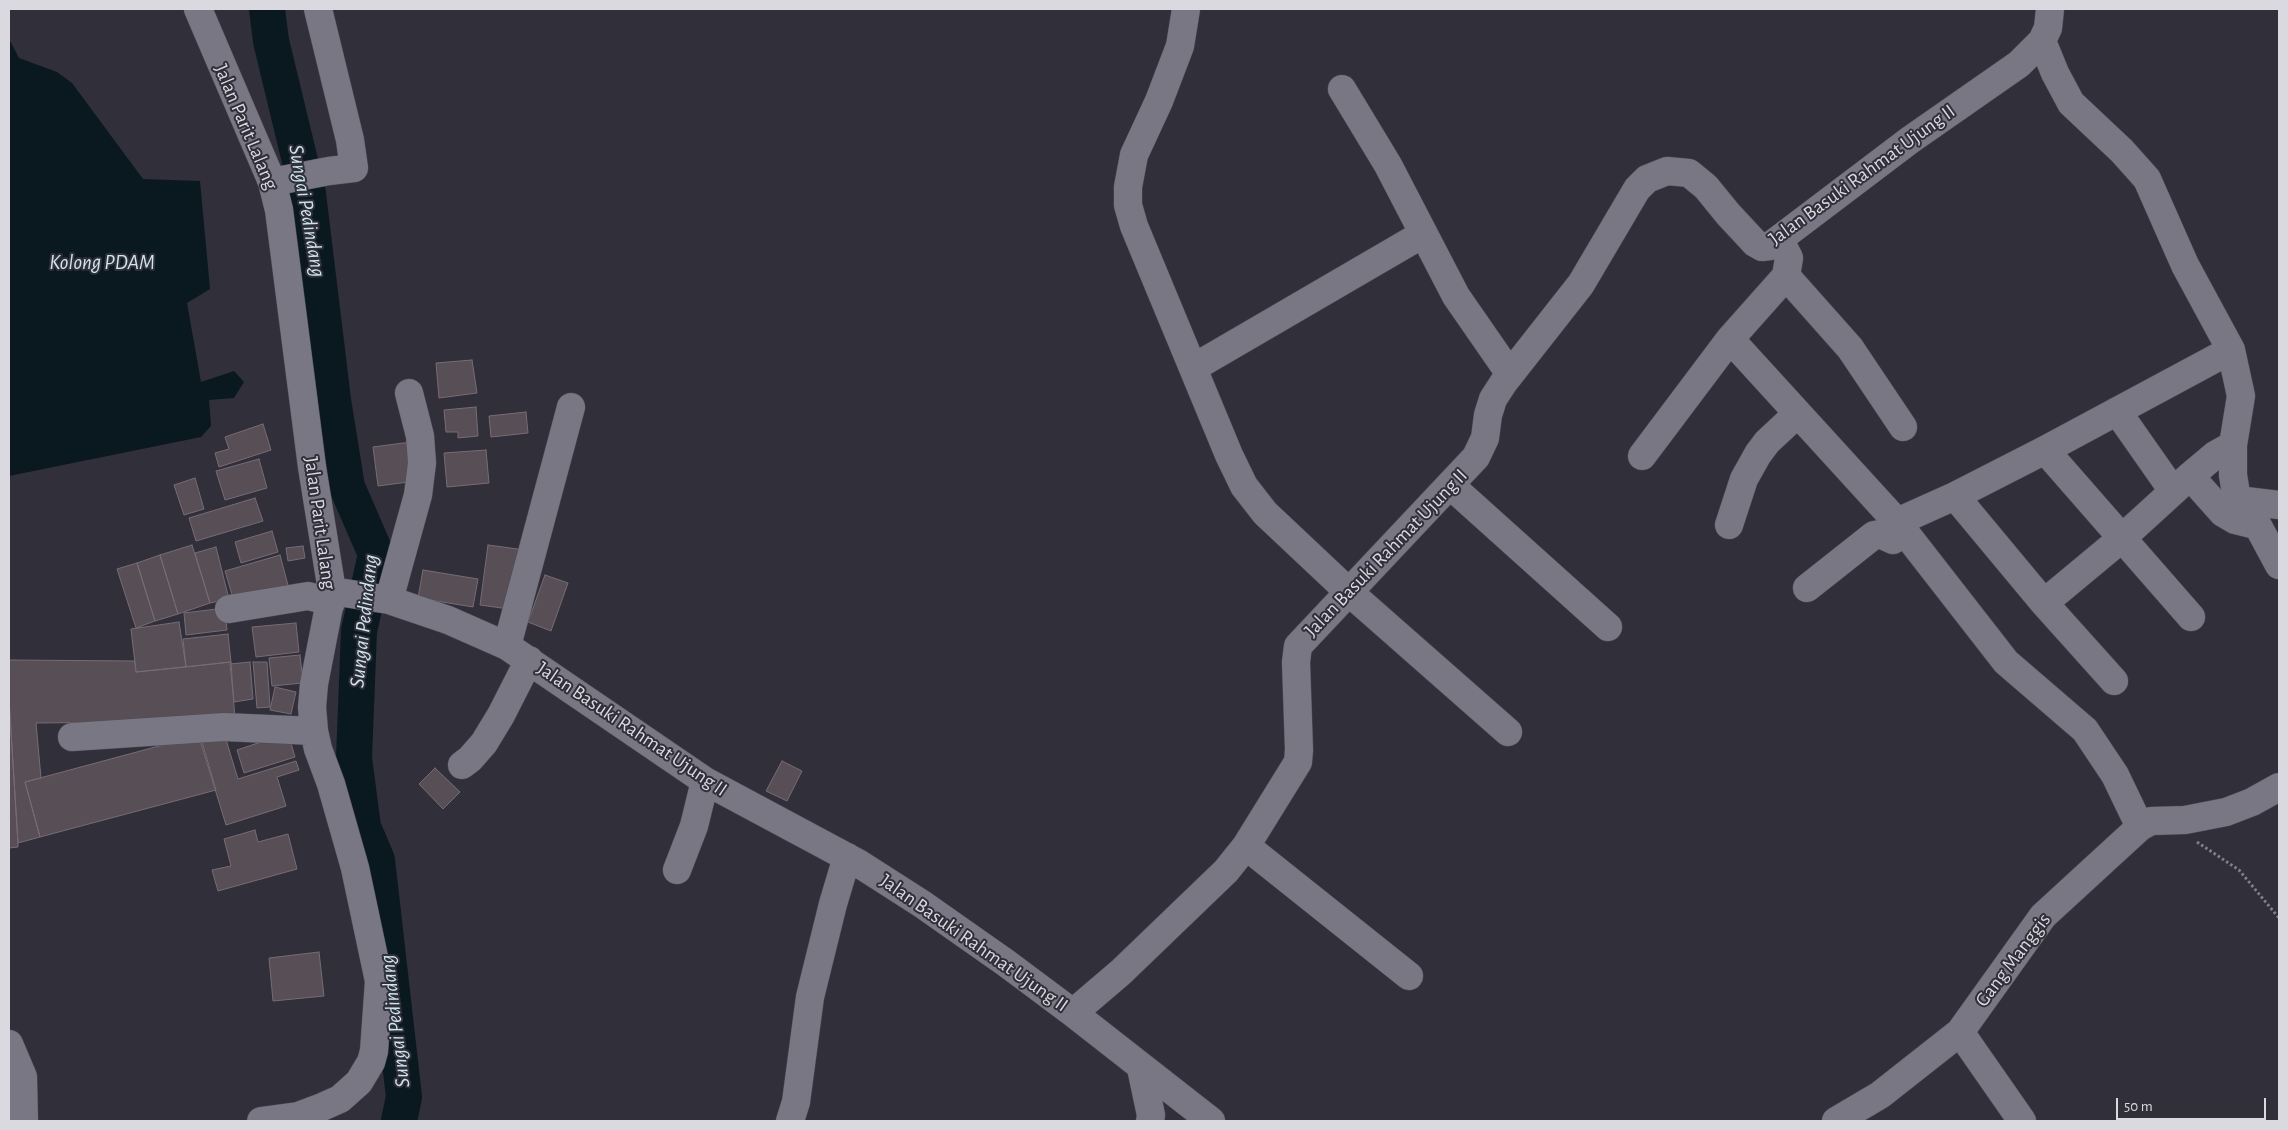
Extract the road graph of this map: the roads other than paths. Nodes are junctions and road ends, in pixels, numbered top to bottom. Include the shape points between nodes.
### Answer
1 (198, 9) edge
2 (318, 9) edge
3 (1186, 9) edge
4 (2050, 9) edge
5 (2042, 41) junction
6 (1342, 89) dead end
7 (280, 181) junction
8 (1423, 234) junction
9 (1780, 240) junction
10 (1786, 276) junction
11 (1730, 339) junction
12 (2231, 350) junction
13 (1193, 368) junction
14 (1510, 374) junction
15 (409, 392) dead end
16 (571, 407) dead end
17 (2118, 411) junction
18 (1797, 414) junction
19 (1903, 427) dead end
20 (2233, 444) junction
21 (2045, 450) junction
22 (1642, 456) dead end
23 (2182, 483) junction
24 (1450, 485) junction
25 (1955, 496) junction
26 (2237, 500) junction
27 (2279, 505) edge
28 (1729, 524) dead end
29 (2258, 526) junction
30 (1901, 527) junction
31 (2121, 539) junction
32 (2279, 565) edge
33 (1807, 588) dead end
34 (1350, 593) junction
35 (358, 598) junction
36 (2044, 603) junction
37 (229, 609) dead end
38 (2191, 617) dead end
39 (1608, 627) dead end
40 (518, 653) junction
41 (2114, 681) dead end
42 (314, 731) junction
43 (1508, 732) dead end
44 (72, 737) dead end
45 (462, 765) dead end
46 (705, 781) junction
47 (2279, 787) edge
48 (2140, 827) junction
49 (1246, 846) junction
50 (847, 857) junction
51 (677, 870) dead end
52 (1409, 976) dead end
53 (1073, 1013) junction
54 (1960, 1032) junction
55 (9, 1044) edge
56 (1141, 1068) junction
57 (24, 1121) edge
58 (261, 1121) edge
59 (790, 1121) edge
60 (1150, 1121) edge
61 (1211, 1121) edge
62 (1836, 1121) edge
63 (2022, 1121) edge

1 - 7 street, Jalan Parit Lalang
2 - 7 street via 354,168
3 - 13 street via 1180,46 1134,155 1128,205
4 - 5 street, Jalan Basuki Rahmat Ujung II via 2048,28
5 - 9 street, Jalan Basuki Rahmat Ujung II via 2019,64 1917,134
5 - 12 street via 2071,103 2122,151 2146,179 2185,265
6 - 8 street via 1388,165
7 - 35 street, Jalan Parit Lalang via 283,236 312,466
8 - 13 street
8 - 14 street via 1456,296
9 - 10 street via 1789,258
9 - 14 street, Jalan Basuki Rahmat Ujung II via 1770,246 1759,246 1689,173 1674,170 1653,175 1637,189 1581,284
10 - 11 street
10 - 19 street via 1850,348
11 - 18 street
11 - 22 street
12 - 17 street
12 - 20 street via 2241,396
13 - 34 street via 1244,486 1265,513
14 - 24 street, Jalan Basuki Rahmat Ujung II via 1494,399 1482,448
15 - 35 street via 420,436 422,463 418,494
16 - 40 street
17 - 21 street
17 - 23 street
18 - 28 street via 1758,454 1744,479
18 - 30 street
20 - 23 street via 2215,454
20 - 26 street
21 - 25 street
21 - 31 street
23 - 29 street via 2235,520
23 - 31 street
24 - 34 street, Jalan Basuki Rahmat Ujung II
24 - 39 street
25 - 30 street
25 - 36 street
26 - 27 street
26 - 29 street
29 - 32 street
30 - 33 street via 1894,540 1880,534 1874,536
30 - 48 street via 2006,662 2085,730 2115,775
31 - 36 street
31 - 38 street
34 - 43 street
34 - 49 street, Jalan Basuki Rahmat Ujung II via 1298,646 1298,762
35 - 37 street, Jalan Basuki Rahmat Ujung II via 320,599 308,596
35 - 40 street, Jalan Basuki Rahmat Ujung II via 448,620
35 - 42 street, Jalan Parit Lalang via 314,684
36 - 41 street
40 - 45 street via 501,715 484,744
40 - 46 street, Jalan Basuki Rahmat Ujung II
42 - 44 street via 224,727
42 - 58 street, Jalan Parit Lalang via 355,868 374,953 379,981 376,1042 371,1062 359,1082 340,1099 298,1116
46 - 50 street, Jalan Basuki Rahmat Ujung II
46 - 51 street via 694,826
47 - 48 street, Gang Manggis via 2226,812 2185,820 2151,821
48 - 54 street, Gang Manggis via 2043,916
49 - 52 street
49 - 53 street, Jalan Basuki Rahmat Ujung II via 1226,871 1122,972
50 - 53 street, Jalan Basuki Rahmat Ujung II via 930,910
50 - 59 street via 810,997 796,1102
53 - 56 street
54 - 62 street, Gang Manggis via 1880,1095
54 - 63 street
55 - 57 street via 22,1077
56 - 60 street
56 - 61 street

